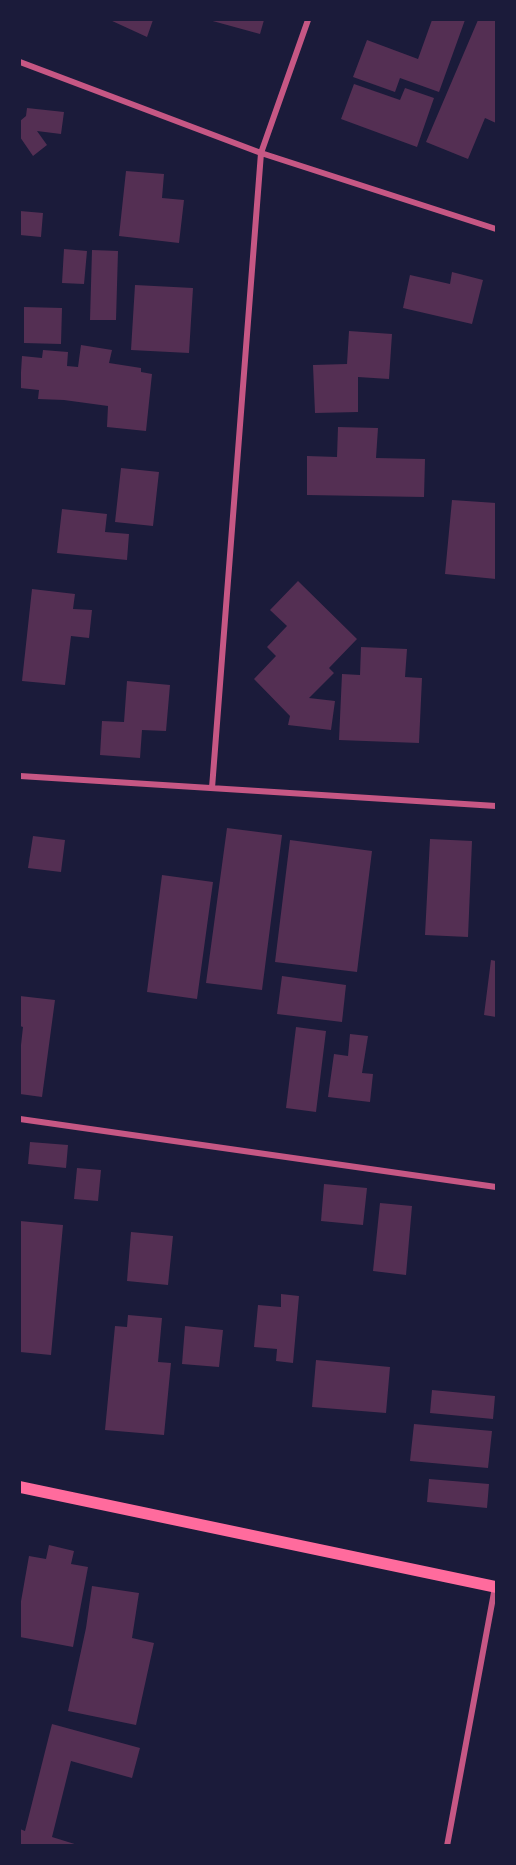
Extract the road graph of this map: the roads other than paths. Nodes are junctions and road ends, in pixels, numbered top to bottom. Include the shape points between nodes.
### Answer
1 (308, 20) edge
2 (20, 62) edge
3 (261, 153) junction
4 (496, 230) edge
5 (20, 776) edge
6 (212, 788) junction
7 (496, 806) edge
8 (20, 1119) edge
9 (496, 1187) edge
10 (20, 1487) edge
11 (496, 1587) edge
12 (447, 1845) edge

1 - 3 street
2 - 3 street
3 - 4 street
3 - 6 street
5 - 6 street
6 - 7 street
8 - 9 street
10 - 11 main road
11 - 12 street

